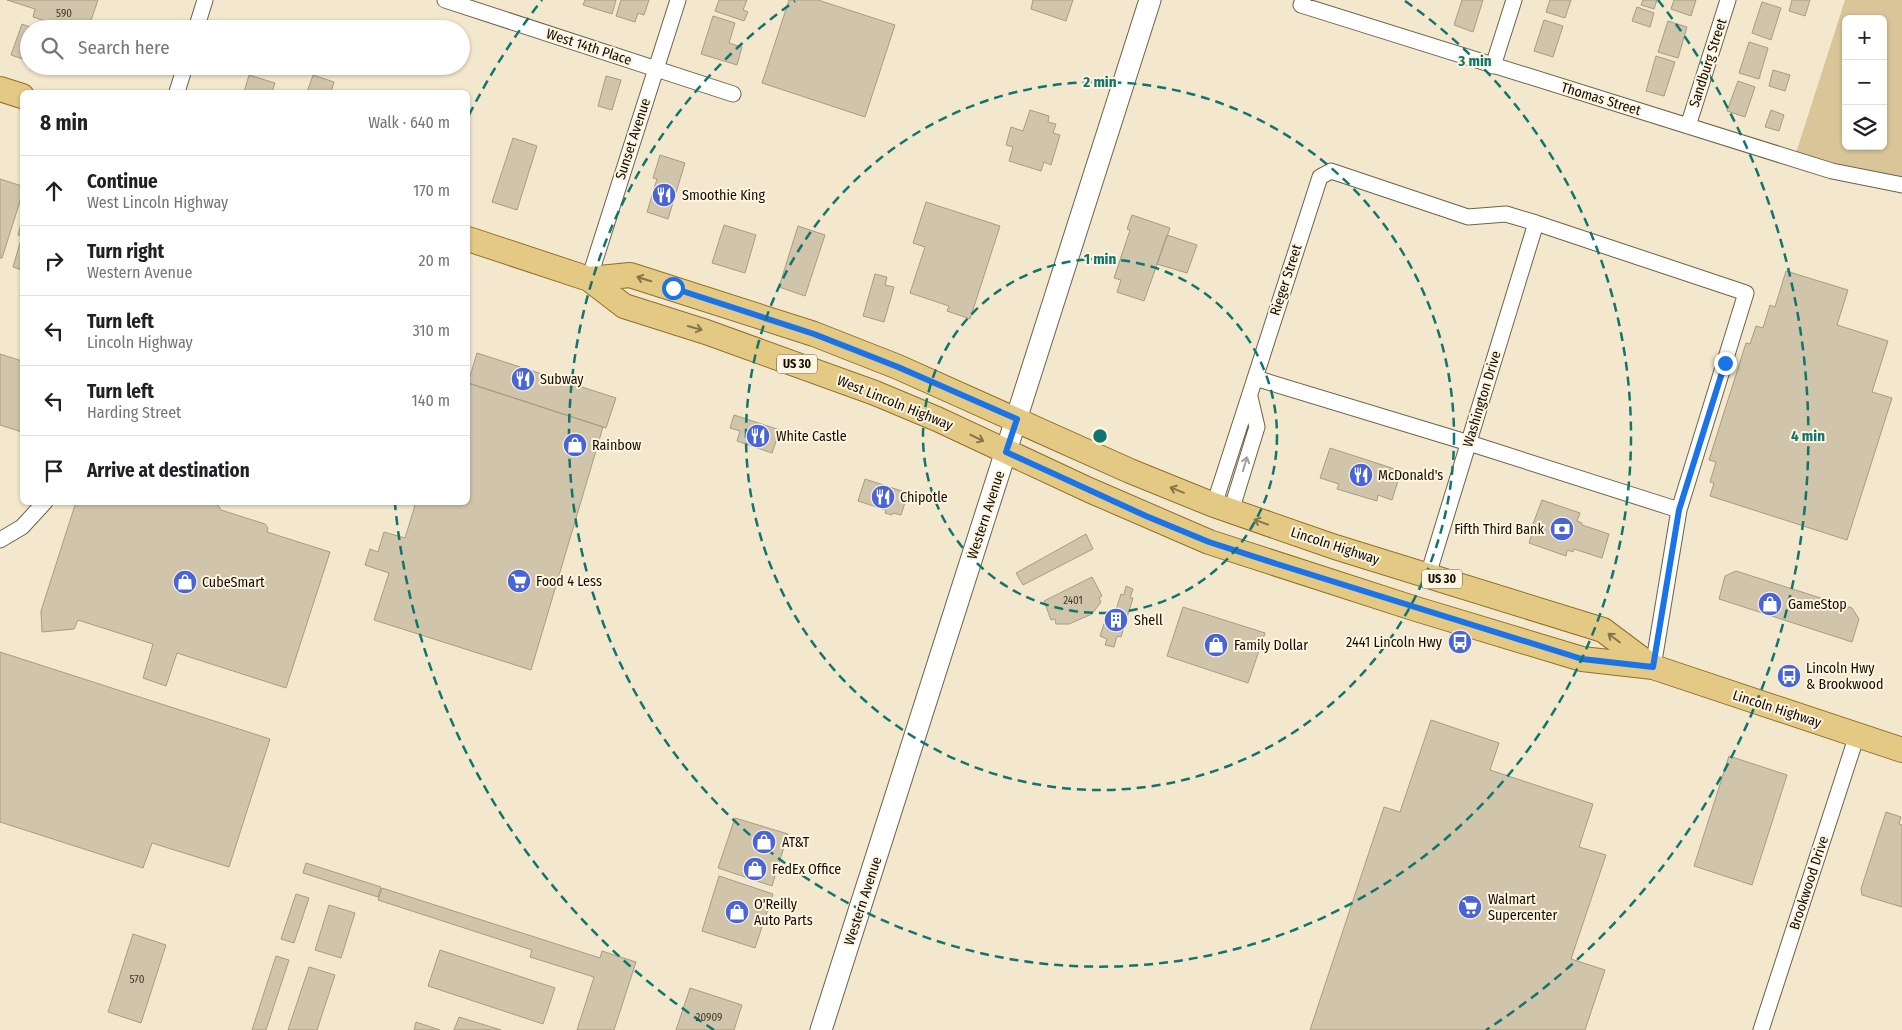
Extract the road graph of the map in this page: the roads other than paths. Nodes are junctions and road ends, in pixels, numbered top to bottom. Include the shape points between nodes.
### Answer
1 (206, 0) edge
2 (445, 0) edge
3 (678, 0) edge
4 (1150, 0) edge
5 (1514, 0) edge
6 (1728, 0) edge
7 (1302, 3) edge
8 (199, 20) edge
9 (1493, 66) junction
10 (656, 69) junction
11 (182, 75) edge
12 (0, 89) edge
13 (177, 90) edge
14 (733, 94) dead end
15 (20, 95) edge
16 (1688, 126) junction
17 (1902, 185) edge
18 (1536, 223) junction
19 (470, 240) edge
20 (589, 278) junction
21 (1255, 378) junction
22 (1017, 419) junction
23 (1469, 443) junction
24 (1006, 452) junction
25 (43, 505) edge
26 (1222, 508) junction
27 (1679, 510) junction
28 (0, 540) edge
29 (1428, 575) junction
30 (1653, 667) junction
31 (1857, 735) junction
32 (1902, 750) edge
33 (821, 1030) edge
34 (1762, 1030) edge

1 - 8 street
2 - 10 street, West 14th Place
3 - 10 street, Sunset Avenue
4 - 22 main road, Western Avenue
5 - 9 street
6 - 16 street, Sandburg Street
7 - 9 street, Thomas Street
9 - 16 street, Thomas Street
10 - 14 street, West 14th Place
10 - 20 street, Sunset Avenue
11 - 13 street
12 - 15 main road
16 - 17 street, Thomas Street via 1832,171
18 - 21 street, Rieger Street via 1506,214 1468,217 1330,171 1320,177
18 - 23 street, Washington Drive
18 - 27 street via 1746,293
19 - 20 main road, West Lincoln Highway / US 30
22 -> 20 main road, West Lincoln Highway / US 30 via 898,367 753,313 630,275
20 -> 24 main road, West Lincoln Highway / US 30 via 624,306 869,390
21 - 23 street
21 - 26 street, Rieger Street via 1249,395 1257,427
22 - 24 main road, Western Avenue
26 -> 22 main road, Lincoln Highway / US 30 via 1130,471
23 - 27 street
23 - 29 street, Washington Drive
24 - 30 main road, Lincoln Highway / US 30 via 1146,516 1226,547 1582,659
24 - 33 main road, Western Avenue
25 - 28 street via 22,527
29 -> 26 main road, Lincoln Highway / US 30
27 - 30 street
30 -> 29 main road, Lincoln Highway / US 30 via 1603,630
30 - 31 main road, Lincoln Highway / US 30
31 - 32 main road, Lincoln Highway / US 30
31 - 34 street, Brookwood Drive

